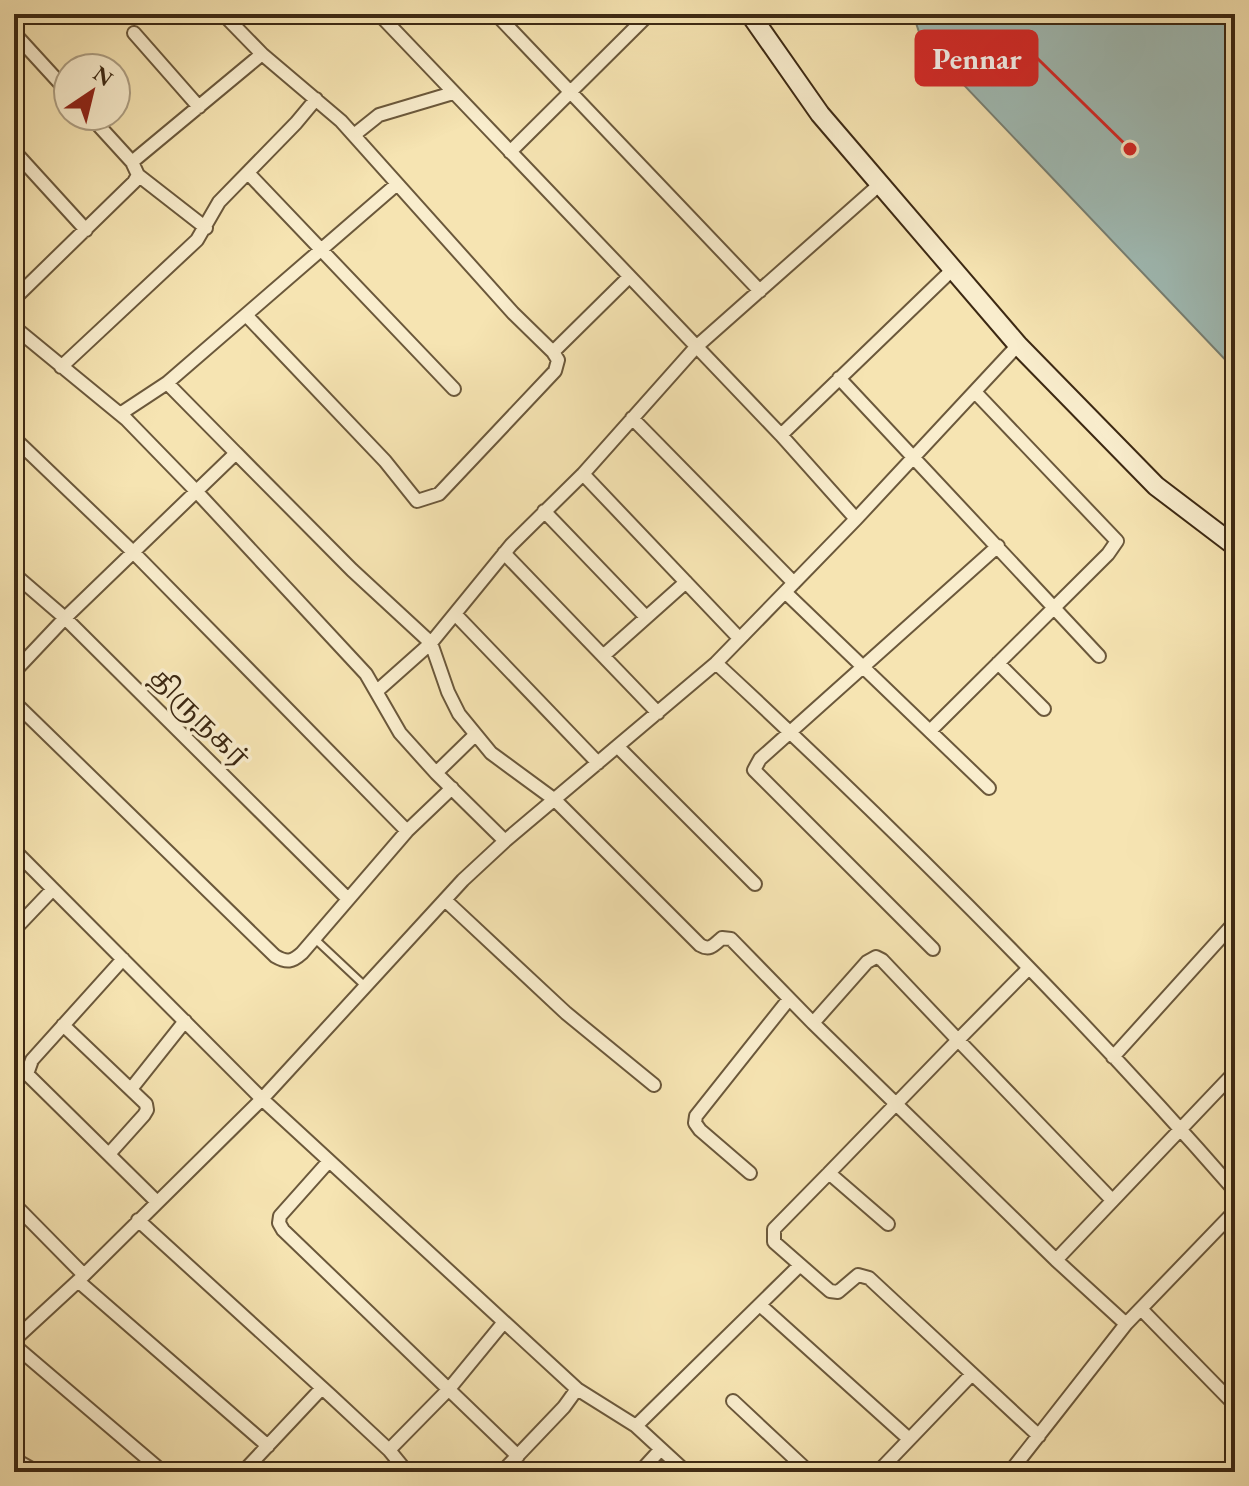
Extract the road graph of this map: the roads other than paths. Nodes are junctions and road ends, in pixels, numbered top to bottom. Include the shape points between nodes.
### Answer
1 (223, 14) edge
2 (379, 14) edge
3 (496, 14) edge
4 (649, 14) edge
5 (750, 14) edge
6 (14, 33) edge
7 (134, 33) dead end
8 (262, 54) junction
9 (52, 75) edge
10 (571, 92) junction
11 (453, 93) junction
12 (316, 99) junction
13 (199, 107) junction
14 (104, 132) edge
15 (354, 135) junction
16 (14, 151) edge
17 (510, 152) junction
18 (135, 168) junction
19 (248, 173) junction
20 (397, 184) junction
21 (879, 185) junction
22 (206, 228) junction
23 (86, 230) junction
24 (320, 249) junction
25 (952, 270) junction
26 (629, 277) junction
27 (760, 291) junction
28 (14, 299) edge
29 (247, 316) junction
30 (14, 327) edge
31 (1018, 345) junction
32 (696, 347) junction
33 (553, 352) junction
34 (61, 367) junction
35 (839, 378) junction
36 (167, 383) junction
37 (454, 389) dead end
38 (975, 392) junction
39 (120, 414) junction
40 (632, 418) junction
41 (781, 435) junction
42 (14, 438) edge
43 (236, 453) junction
44 (914, 457) junction
45 (583, 474) junction
46 (197, 492) junction
47 (544, 511) junction
48 (856, 519) junction
49 (998, 546) junction
50 (1235, 546) edge
51 (133, 552) junction
52 (504, 553) junction
53 (14, 574) edge
54 (686, 582) junction
55 (790, 588) junction
56 (1053, 607) junction
57 (456, 615) junction
58 (646, 617) junction
59 (65, 618) junction
60 (739, 638) junction
61 (431, 643) junction
62 (603, 656) junction
63 (1099, 656) dead end
64 (716, 663) junction
65 (998, 663) junction
66 (864, 667) junction
67 (14, 672) edge
68 (377, 691) junction
69 (14, 702) edge
70 (1044, 709) dead end
71 (658, 713) junction
72 (930, 731) junction
73 (791, 732) junction
74 (475, 735) junction
75 (618, 747) junction
76 (598, 763) junction
77 (436, 773) junction
78 (452, 788) junction
79 (989, 788) dead end
80 (555, 800) junction
81 (407, 831) junction
82 (505, 841) junction
83 (14, 850) edge
84 (755, 884) dead end
85 (53, 889) junction
86 (348, 899) junction
87 (445, 900) junction
88 (1235, 922) edge
89 (14, 930) edge
90 (314, 938) junction
91 (933, 949) dead end
92 (123, 959) junction
93 (1029, 968) junction
94 (365, 986) junction
95 (789, 999) junction
96 (185, 1021) junction
97 (813, 1023) junction
98 (63, 1025) junction
99 (958, 1040) junction
100 (1113, 1057) junction
101 (1235, 1072) edge
102 (27, 1074) junction
103 (14, 1081) edge
104 (654, 1085) dead end
105 (131, 1089) junction
106 (262, 1099) junction
107 (896, 1103) junction
108 (1180, 1127) junction
109 (109, 1154) junction
110 (329, 1161) junction
111 (750, 1173) dead end
112 (829, 1173) junction
113 (1235, 1191) edge
114 (1112, 1200) junction
115 (156, 1201) junction
116 (14, 1204) edge
117 (1235, 1211) edge
118 (138, 1220) junction
119 (888, 1224) dead end
120 (1056, 1260) junction
121 (799, 1266) junction
122 (81, 1278) junction
123 (760, 1305) junction
124 (1141, 1309) junction
125 (504, 1322) junction
126 (1126, 1324) junction
127 (14, 1343) edge
128 (972, 1374) junction
129 (322, 1388) junction
130 (449, 1389) junction
131 (577, 1389) junction
132 (733, 1401) dead end
133 (1235, 1405) edge
134 (636, 1426) junction
135 (1039, 1436) junction
136 (909, 1439) junction
137 (268, 1446) junction
138 (661, 1449) junction
139 (389, 1450) junction
140 (518, 1456) junction
141 (14, 1468) edge
142 (37, 1472) edge
143 (163, 1472) edge
144 (243, 1472) edge
145 (407, 1472) edge
146 (502, 1472) edge
147 (640, 1472) edge
148 (686, 1472) edge
149 (809, 1472) edge
150 (878, 1472) edge
151 (1010, 1472) edge

1 - 8 street
2 - 11 street
3 - 10 street
4 - 10 street
5 - 21 main road via 820,114
6 - 9 street
7 - 13 street
8 - 12 street
8 - 13 street
10 - 17 street
10 - 27 street
11 - 15 street via 379,115
11 - 17 street
12 - 15 street
12 - 19 street
13 - 18 street
14 - 18 street
15 - 20 street
16 - 23 street
17 - 26 street
18 - 22 street
18 - 23 street via 134,182
19 - 22 street via 219,202
19 - 24 street
20 - 24 street
20 - 33 street
21 - 25 main road
21 - 27 street
22 - 34 street
23 - 28 street
24 - 29 street
24 - 37 street
25 - 31 main road
25 - 35 street
26 - 32 street
26 - 33 street
27 - 32 street
29 - 33 street via 417,501 439,494 555,371 558,360
29 - 36 street
30 - 34 street
31 - 38 street
31 - 50 main road via 1156,486
32 - 40 street
32 - 41 street
34 - 39 street
35 - 41 street
35 - 44 street
36 - 39 street
36 - 43 street
38 - 44 street
38 - 56 street via 1117,541
39 - 46 street
40 - 45 street
40 - 55 street
41 - 48 street
42 - 51 street
43 - 46 street
43 - 61 street
44 - 48 street
44 - 49 street
45 - 47 street
45 - 54 street
46 - 51 street
46 - 68 street
47 - 52 street
47 - 58 street
48 - 55 street
49 - 56 street
49 - 66 street
51 - 59 street
51 - 81 street
52 - 57 street
52 - 62 street
53 - 59 street, திருநகர்
54 - 58 street
54 - 60 street
55 - 60 street
55 - 66 street
56 - 63 street
56 - 65 street
57 - 61 street
57 - 76 street
58 - 62 street
59 - 67 street
59 - 86 street, திருநகர்
60 - 64 street
61 - 68 street
61 - 74 street via 448,692
62 - 71 street
64 - 71 street
64 - 73 street
65 - 70 street
65 - 72 street
66 - 72 street
66 - 73 street
68 - 77 street via 400,733
69 - 90 street via 275,956 294,960
71 - 75 street
72 - 79 street
73 - 91 street via 755,764 758,777
73 - 93 street
74 - 77 street
74 - 80 street
75 - 76 street
75 - 84 street
76 - 80 street
77 - 78 street
78 - 81 street
78 - 82 street
80 - 82 street
80 - 95 street via 700,945 706,949 722,938 731,939
81 - 86 street
82 - 87 street
83 - 85 street
85 - 89 street
85 - 92 street
86 - 90 street
87 - 94 street
87 - 104 street via 566,1013
88 - 100 street
90 - 94 lane
92 - 96 street
92 - 98 street
93 - 99 street
93 - 100 street
94 - 106 street
95 - 97 street
95 - 111 street via 696,1116 700,1130
96 - 105 street
96 - 106 street
97 - 99 street via 876,957
97 - 107 street
98 - 102 street via 32,1060
98 - 105 street
99 - 107 street
99 - 114 street
100 - 108 street
101 - 108 street
102 - 103 street
102 - 109 street
105 - 109 street via 147,1110
106 - 110 street
106 - 115 street
107 - 112 street
107 - 120 street
108 - 113 street
108 - 114 street
109 - 115 street
110 - 125 street
110 - 130 street via 285,1208 279,1223
112 - 119 street
112 - 121 street via 774,1229 774,1242
114 - 120 street
115 - 118 street
116 - 122 street
117 - 124 street
118 - 122 street
118 - 129 street
120 - 126 street
121 - 123 street
121 - 128 street via 830,1291 838,1292 858,1275 869,1278
122 - 127 street
122 - 137 street
123 - 134 street
123 - 136 street
124 - 126 street
124 - 133 street
125 - 130 street
125 - 131 street
126 - 135 street
127 - 143 street
128 - 135 street
128 - 136 street
129 - 137 street
129 - 139 street
130 - 139 street
130 - 140 street
131 - 134 street
131 - 140 street
132 - 149 street
134 - 138 street
135 - 151 street
136 - 150 street
137 - 144 street
138 - 147 street
138 - 148 street
139 - 145 street
140 - 146 street
141 - 142 street via 27,1464

